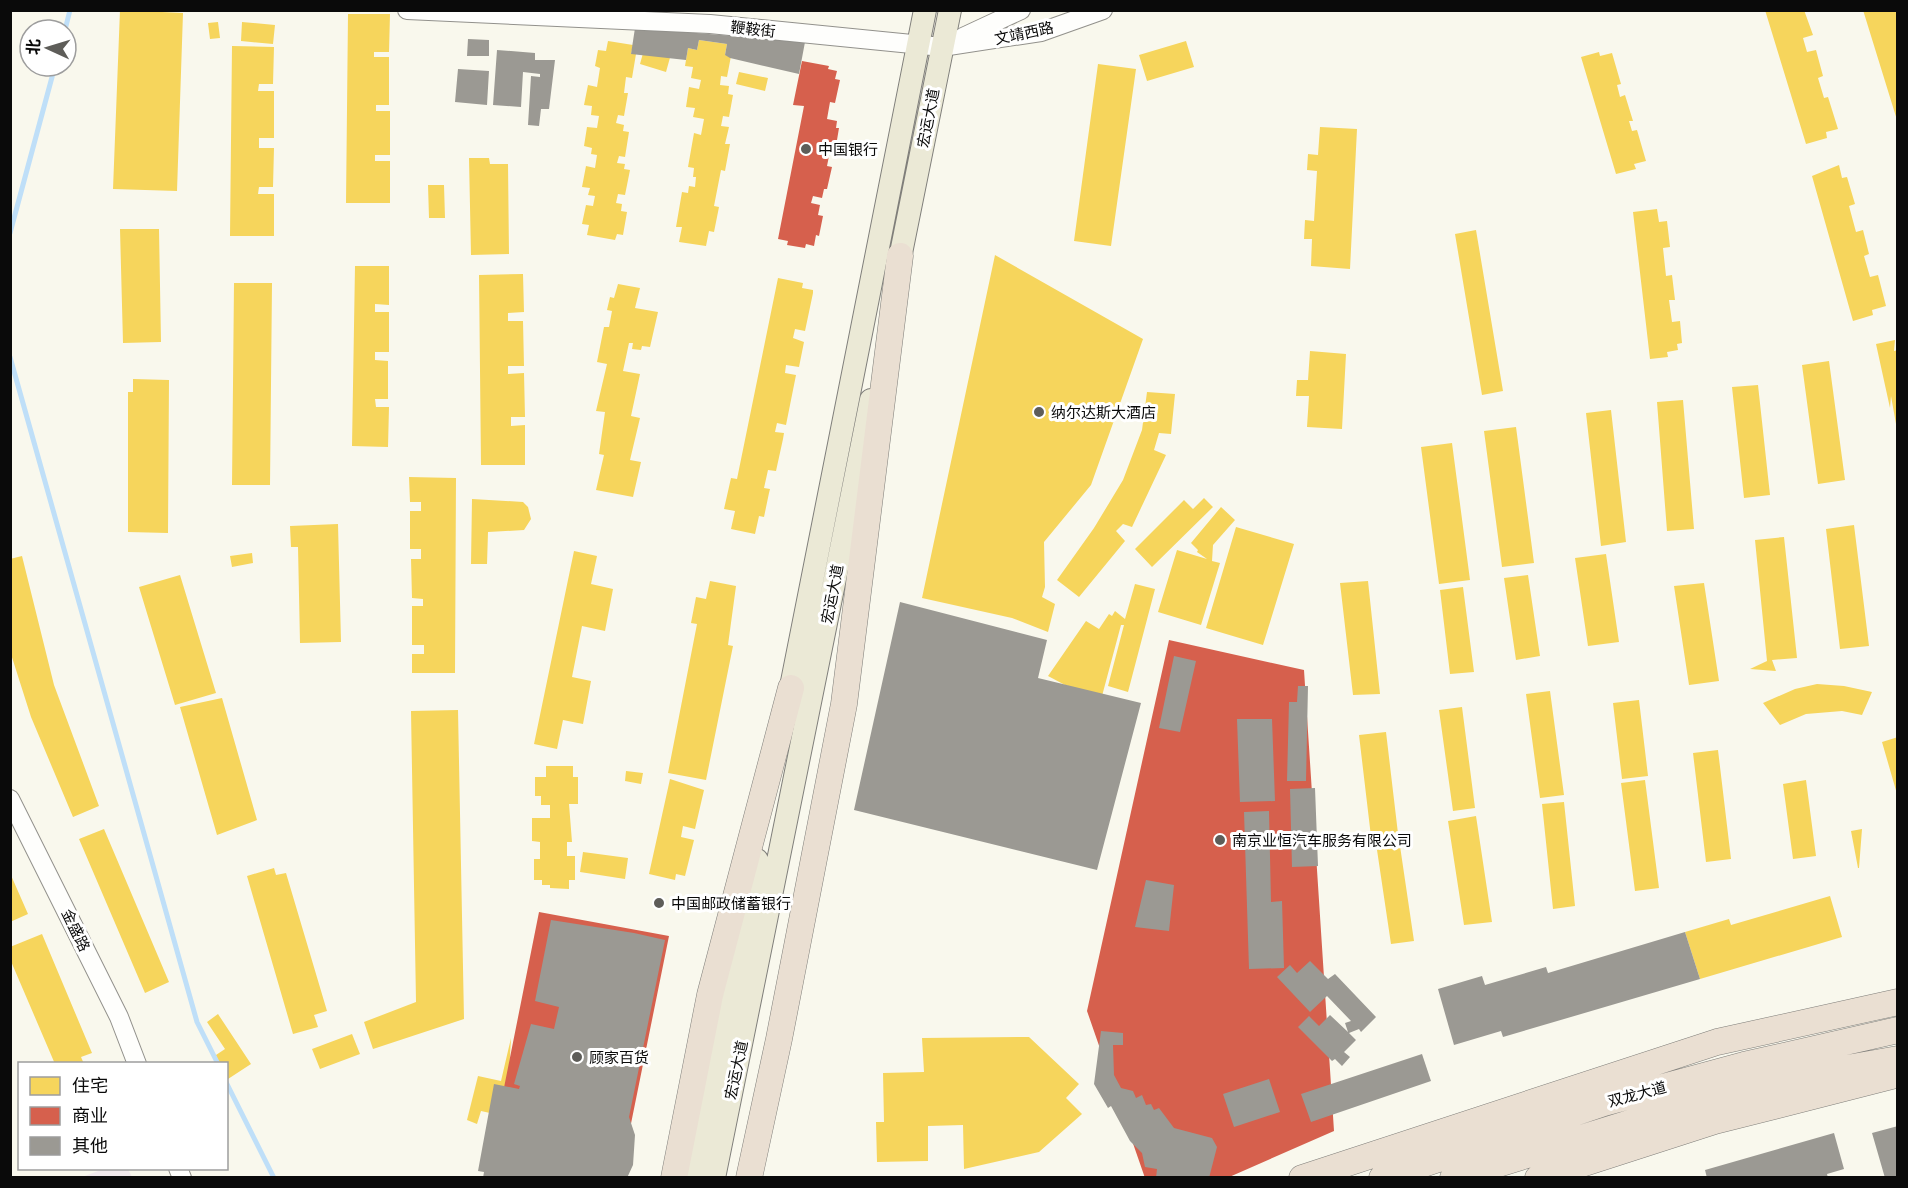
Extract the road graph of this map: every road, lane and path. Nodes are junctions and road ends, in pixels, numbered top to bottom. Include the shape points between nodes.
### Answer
1 (407, 10) edge
2 (925, 10) edge
3 (950, 10) edge
4 (1021, 10) edge
5 (1103, 10) edge
6 (918, 45) junction
7 (942, 47) junction
8 (900, 256) junction
9 (791, 688) junction
10 (10, 799) edge
11 (1898, 1002) edge
12 (1898, 1030) edge
13 (1898, 1059) edge
14 (136, 1062) edge
15 (1898, 1074) edge
16 (1748, 1075) junction
17 (1543, 1176) edge
18 (674, 1178) edge
19 (694, 1178) edge
20 (714, 1178) edge
21 (749, 1178) edge
22 (1302, 1178) edge
23 (1382, 1178) edge
24 (1453, 1178) edge

1 - 6 street, 鞭鞍街 via 710,24
2 - 6 main road, 宏运大道
3 - 7 main road, 宏运大道
4 - 7 street, 文靖西路
5 - 7 street, 文靖西路 via 1041,32
6 - 7 street, 文靖西路
6 - 9 main road, 宏运大道
7 - 8 main road, 宏运大道
8 - 20 main road, 宏运大道
8 - 21 highway via 844,704
9 - 18 highway via 710,995
9 - 19 main road, 宏运大道
10 - 14 street, 金盛路 via 119,1017
11 - 22 highway via 1718,1042
12 - 16 highway, 双龙大道
13 - 16 highway, 双龙大道
15 - 17 highway via 1715,1121
16 - 23 highway, 双龙大道 via 1604,1103
16 - 24 highway, 双龙大道

